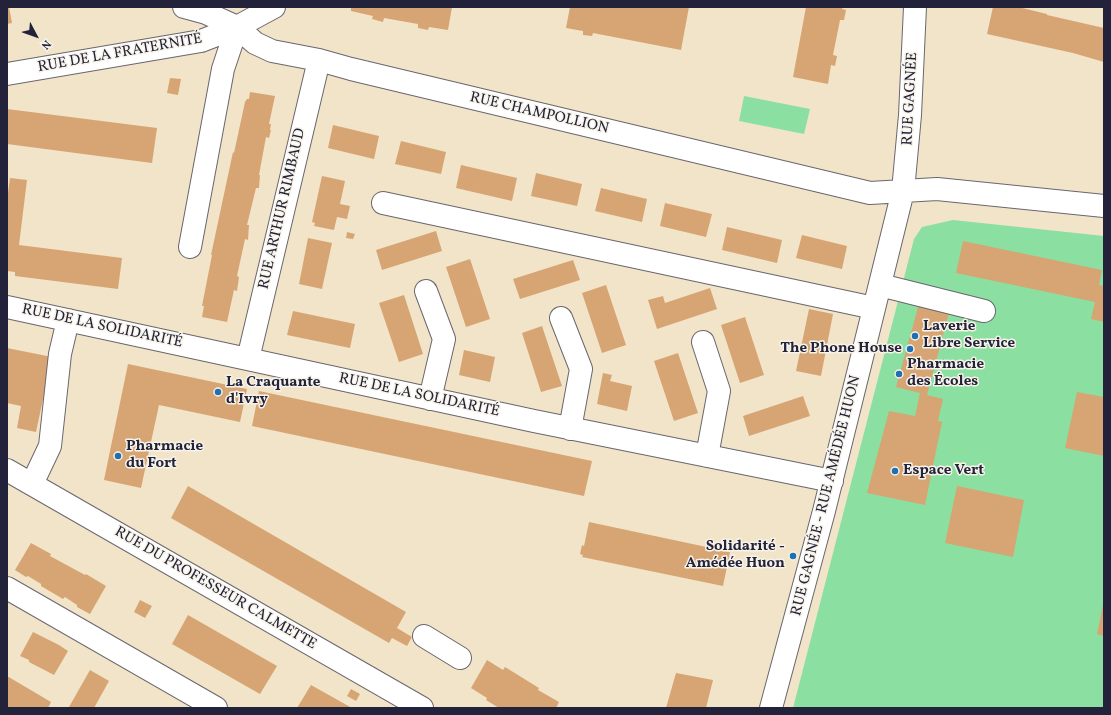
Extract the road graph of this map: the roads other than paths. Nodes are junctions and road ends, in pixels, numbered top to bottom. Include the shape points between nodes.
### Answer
1 (184, 7) edge
2 (274, 7) edge
3 (915, 7) edge
4 (237, 27) junction
5 (319, 60) junction
6 (7, 74) edge
7 (903, 191) junction
8 (382, 203) dead end
9 (1104, 206) edge
10 (190, 247) dead end
11 (880, 285) junction
12 (426, 291) dead end
13 (7, 306) edge
14 (874, 308) junction
15 (984, 311) dead end
16 (561, 318) dead end
17 (68, 320) junction
18 (703, 342) dead end
19 (248, 359) junction
20 (430, 399) junction
21 (570, 429) junction
22 (707, 456) junction
23 (7, 470) edge
24 (832, 481) junction
25 (32, 484) junction
26 (7, 588) edge
27 (424, 636) dead end
28 (460, 658) dead end
29 (216, 708) edge
30 (422, 708) edge
31 (771, 708) edge

1 - 4 street, RUE CHAMPOLLION via 206,13
2 - 4 street, RUE DE LA FRATERNITÉ
3 - 7 street, RUE GAGNÉE via 910,115
4 - 5 street, RUE CHAMPOLLION via 255,43 272,51
4 - 6 street, RUE DE LA FRATERNITÉ via 202,41
4 - 10 street via 223,69
5 - 7 street, RUE CHAMPOLLION via 870,193
5 - 19 street, RUE ARTHUR RIMBAUD
7 - 9 street, RUE CHAMPOLLION via 937,189
7 - 11 street, RUE GAGNÉE - RUE AMÉDÉE HUON
8 - 14 street
11 - 14 street, RUE GAGNÉE - RUE AMÉDÉE HUON
11 - 15 street
12 - 20 street via 444,339
13 - 17 street, RUE DE LA SOLIDARITÉ
14 - 24 street, RUE GAGNÉE - RUE AMÉDÉE HUON
16 - 21 street via 581,369
17 - 19 street, RUE DE LA SOLIDARITÉ
17 - 25 street via 60,354 50,446
18 - 22 street via 719,391
19 - 20 street, RUE DE LA SOLIDARITÉ
20 - 21 street, RUE DE LA SOLIDARITÉ
21 - 22 street, RUE DE LA SOLIDARITÉ
22 - 24 street, RUE DE LA SOLIDARITÉ
23 - 25 street, RUE DU PROFESSEUR CALMETTE
24 - 31 street, RUE GAGNÉE - RUE AMÉDÉE HUON
25 - 30 street, RUE DU PROFESSEUR CALMETTE
26 - 29 street
27 - 28 street

